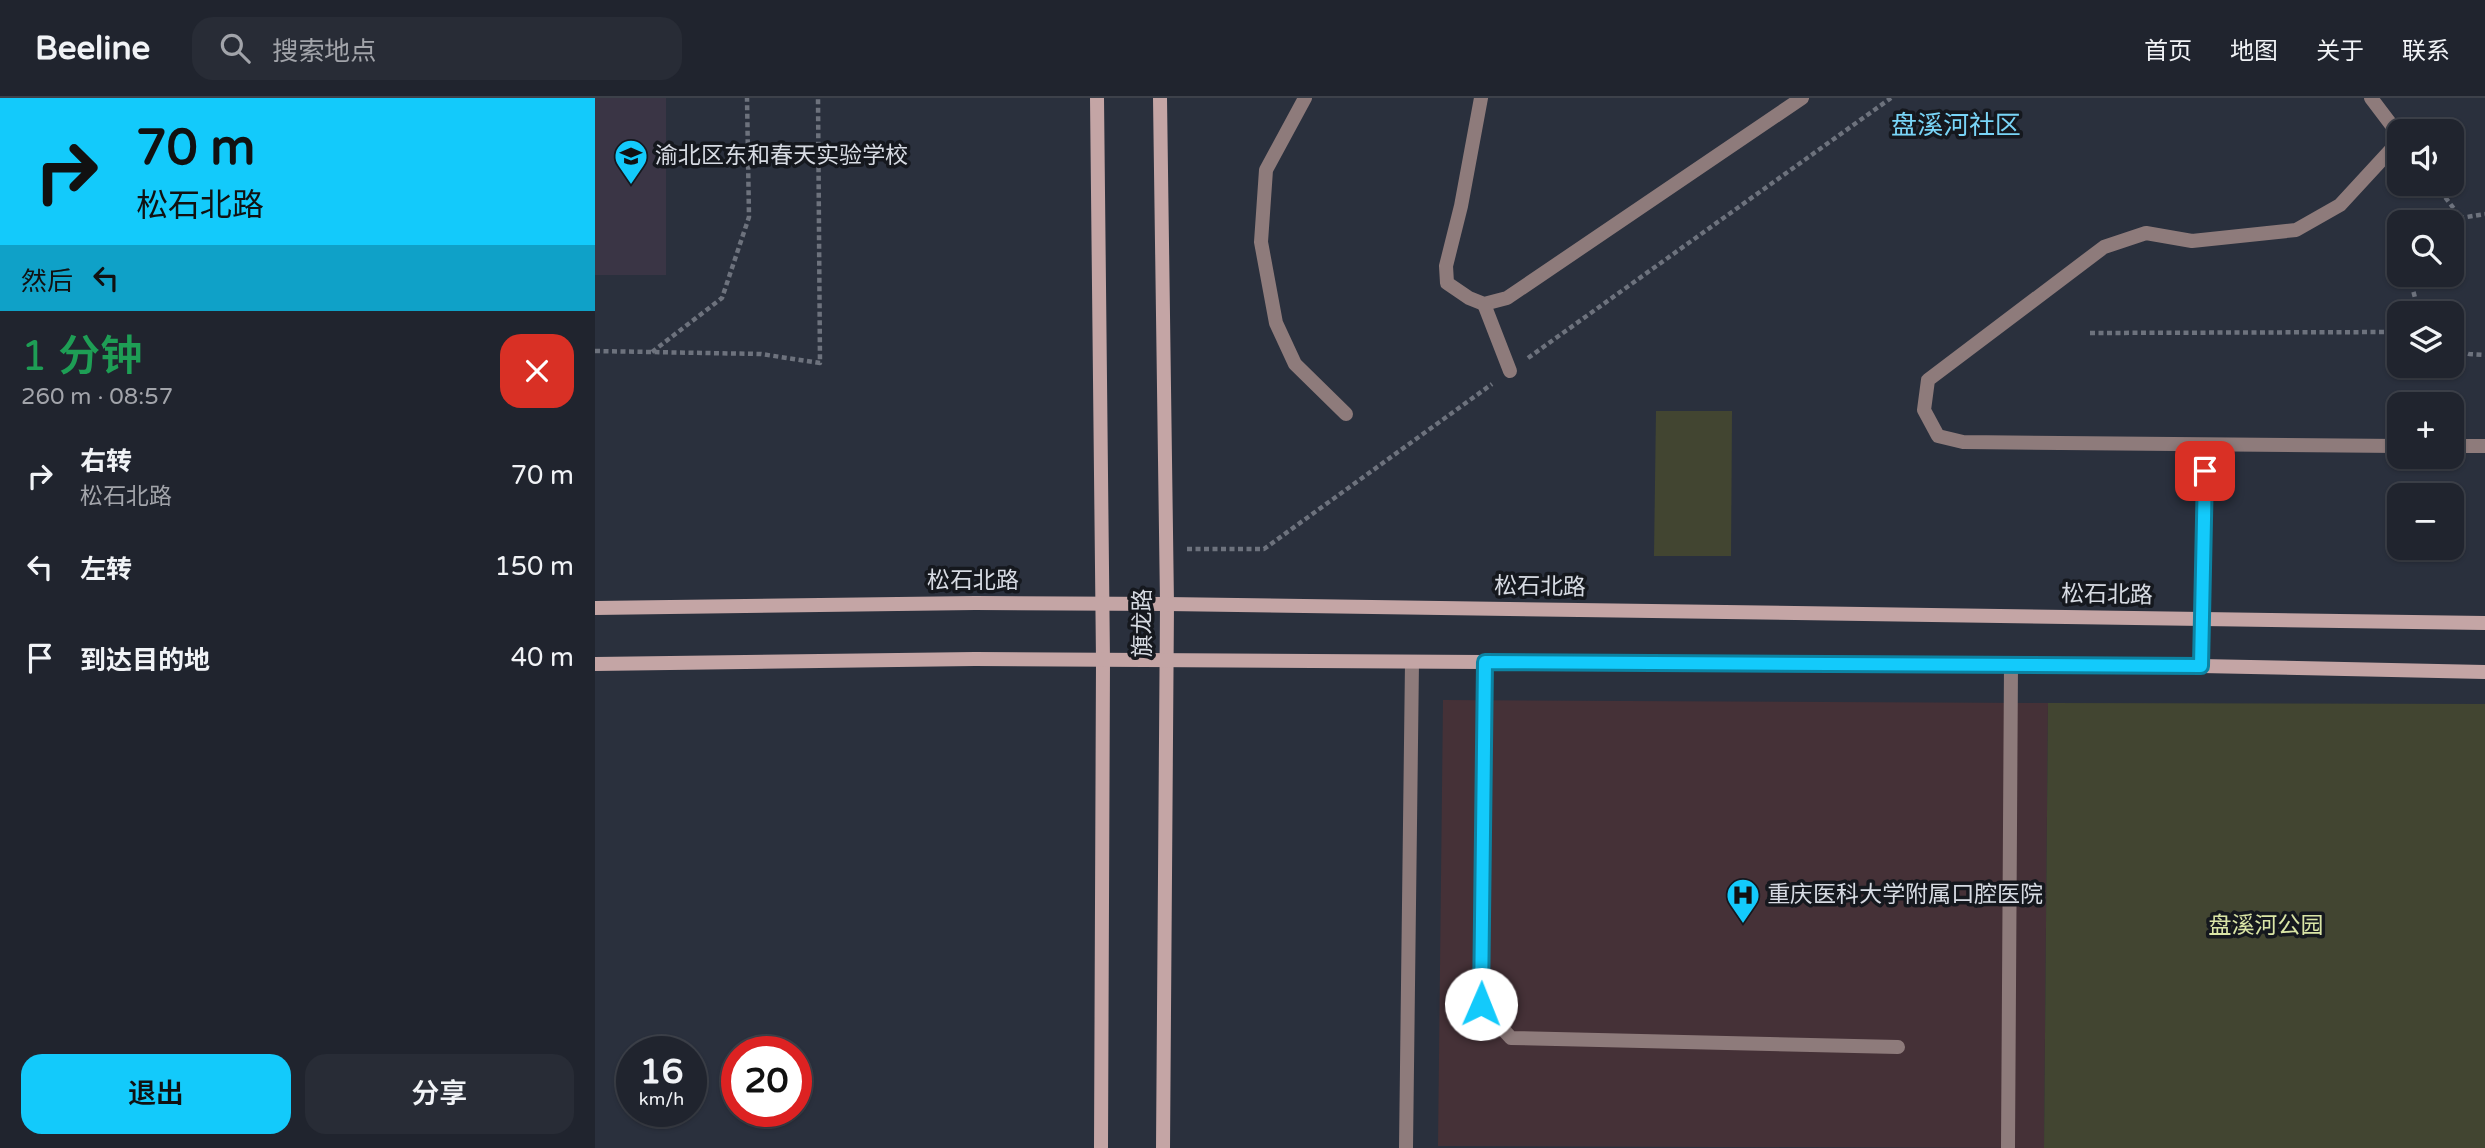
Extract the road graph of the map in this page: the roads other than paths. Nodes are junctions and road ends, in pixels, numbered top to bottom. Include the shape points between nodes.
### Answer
1 (1097, 98) edge
2 (1160, 98) edge
3 (1305, 98) edge
4 (1481, 98) edge
5 (1802, 98) edge
6 (2371, 98) edge
7 (2387, 119) edge
8 (2387, 154) edge
9 (1484, 304) junction
10 (1510, 372) road end
11 (1346, 414) dead end
12 (2205, 446) junction
13 (2387, 446) edge
14 (2464, 446) edge
15 (2485, 446) edge
16 (1101, 604) junction
17 (1167, 604) junction
18 (595, 608) edge
19 (2201, 620) junction
20 (2485, 623) edge
21 (1166, 660) junction
22 (1103, 661) junction
23 (1412, 662) junction
24 (1485, 662) junction
25 (595, 664) edge
26 (2011, 665) junction
27 (2201, 666) junction
28 (2485, 672) edge
29 (1898, 1047) dead end
30 (1101, 1148) edge
31 (1163, 1148) edge
32 (1406, 1148) edge
33 (2008, 1148) edge

1 - 16 main road
2 - 17 main road, 旗龙路
3 - 11 lane via 1266,170 1261,242 1276,323 1295,364
4 - 9 lane via 1445,266 1447,283
5 - 9 lane via 1507,298
6 - 7 lane
8 - 12 lane via 2340,205 2296,230 2192,242 2146,233 2104,247 1928,380 1924,410 1938,436 1963,442
9 - 10 lane
12 - 13 lane
12 - 19 lane
14 - 15 lane
16 - 17 main road, 松石北路
16 - 18 main road, 松石北路
16 - 22 main road
17 - 19 main road, 松石北路
17 - 21 main road, 旗龙路
19 - 20 main road, 松石北路
19 - 27 lane
21 - 22 main road
21 - 23 main road
21 - 31 main road, 旗龙路
22 - 25 main road
22 - 30 main road
23 - 24 main road
23 - 32 lane
24 - 26 main road
24 - 29 lane via 1481,1004 1511,1038
26 - 27 main road
26 - 33 lane
27 - 28 main road

